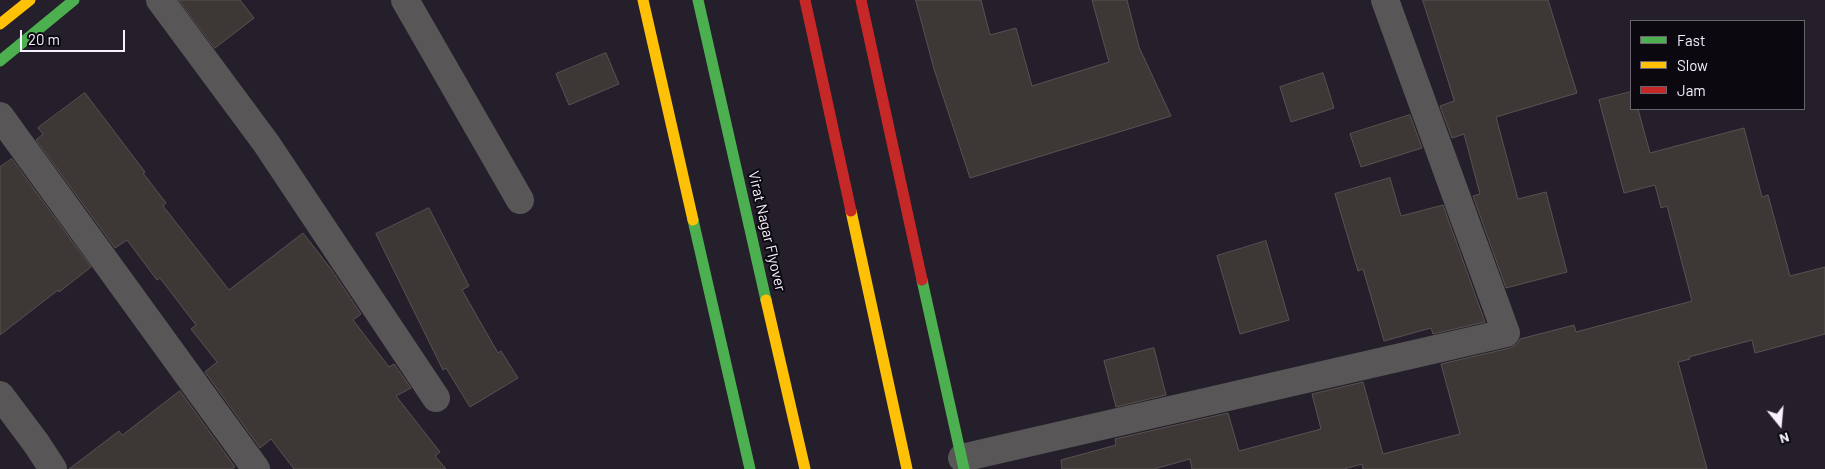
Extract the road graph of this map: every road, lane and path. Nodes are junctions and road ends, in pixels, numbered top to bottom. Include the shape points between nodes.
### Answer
1 (30, 0) edge
2 (74, 0) edge
3 (160, 0) edge
4 (405, 0) edge
5 (643, 0) edge
6 (698, 0) edge
7 (805, 0) edge
8 (861, 0) edge
9 (1385, 0) edge
10 (0, 24) edge
11 (0, 62) edge
12 (0, 116) edge
13 (520, 200) dead end
14 (0, 395) edge
15 (436, 398) dead end
16 (963, 463) edge
17 (53, 469) edge
18 (256, 469) edge
19 (750, 469) edge
20 (805, 469) edge
21 (907, 469) edge

1 - 10 main road
2 - 11 main road
3 - 15 street via 266,143
4 - 13 street
5 - 19 main road
6 - 20 main road, Virat Nagar Flyover
7 - 21 main road
8 - 16 main road
9 - 16 street via 1506,333
12 - 18 street
14 - 17 street

